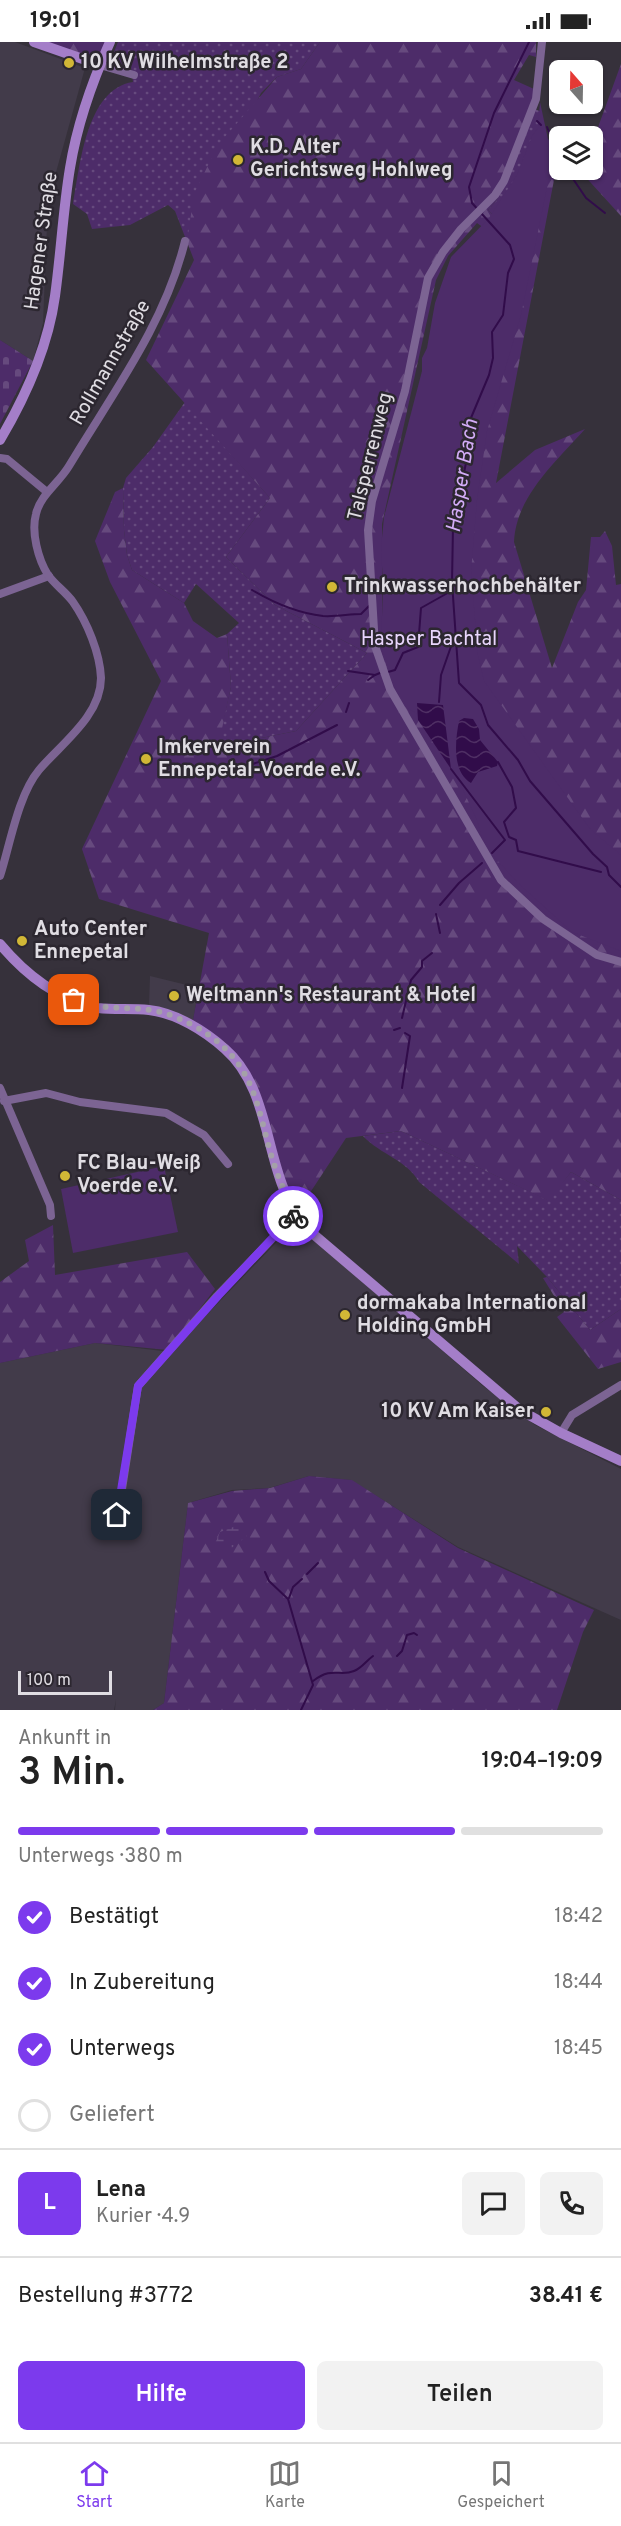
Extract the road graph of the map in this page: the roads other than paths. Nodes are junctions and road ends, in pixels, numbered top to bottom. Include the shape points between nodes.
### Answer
1 (34, 42) edge
2 (110, 42) edge
3 (542, 42) edge
4 (100, 65) junction
5 (134, 75) dead end
6 (185, 241) dead end
7 (0, 440) edge
8 (0, 458) edge
9 (48, 492) junction
10 (49, 576) junction
11 (0, 594) edge
12 (0, 876) edge
13 (0, 944) edge
14 (621, 962) edge
15 (0, 1088) edge
16 (4, 1101) junction
17 (228, 1164) dead end
18 (297, 1213) junction
19 (51, 1216) dead end
20 (621, 1386) edge
21 (561, 1434) junction
22 (621, 1461) edge
23 (117, 1515) dead end

1 - 4 main road
2 - 4 main road, Hagener Straße
3 - 14 street, Talsperrenweg via 537,99 504,181 443,252 428,278 405,391 372,501 368,530 375,646 390,688 501,880 543,919 597,955
4 - 5 street
4 - 7 main road, Hagener Straße via 70,168 55,298 43,346 29,384
6 - 9 street, Rollmannstraße via 170,291 145,341 62,477
8 - 9 street via 8,459
9 - 10 street, Rollmannstraße via 39,504 34,522 38,551
10 - 11 street
10 - 12 street via 80,612 99,664 100,687 87,717 28,788
13 - 18 main road via 44,984 74,1000 99,1008 162,1012 224,1048 242,1069 255,1094 283,1188
15 - 16 street
16 - 17 street via 46,1093 80,1102 166,1113 204,1135
16 - 19 street via 36,1170
18 - 21 main road via 319,1240 502,1397
18 - 23 street via 138,1386
20 - 21 street via 572,1415
21 - 22 main road

